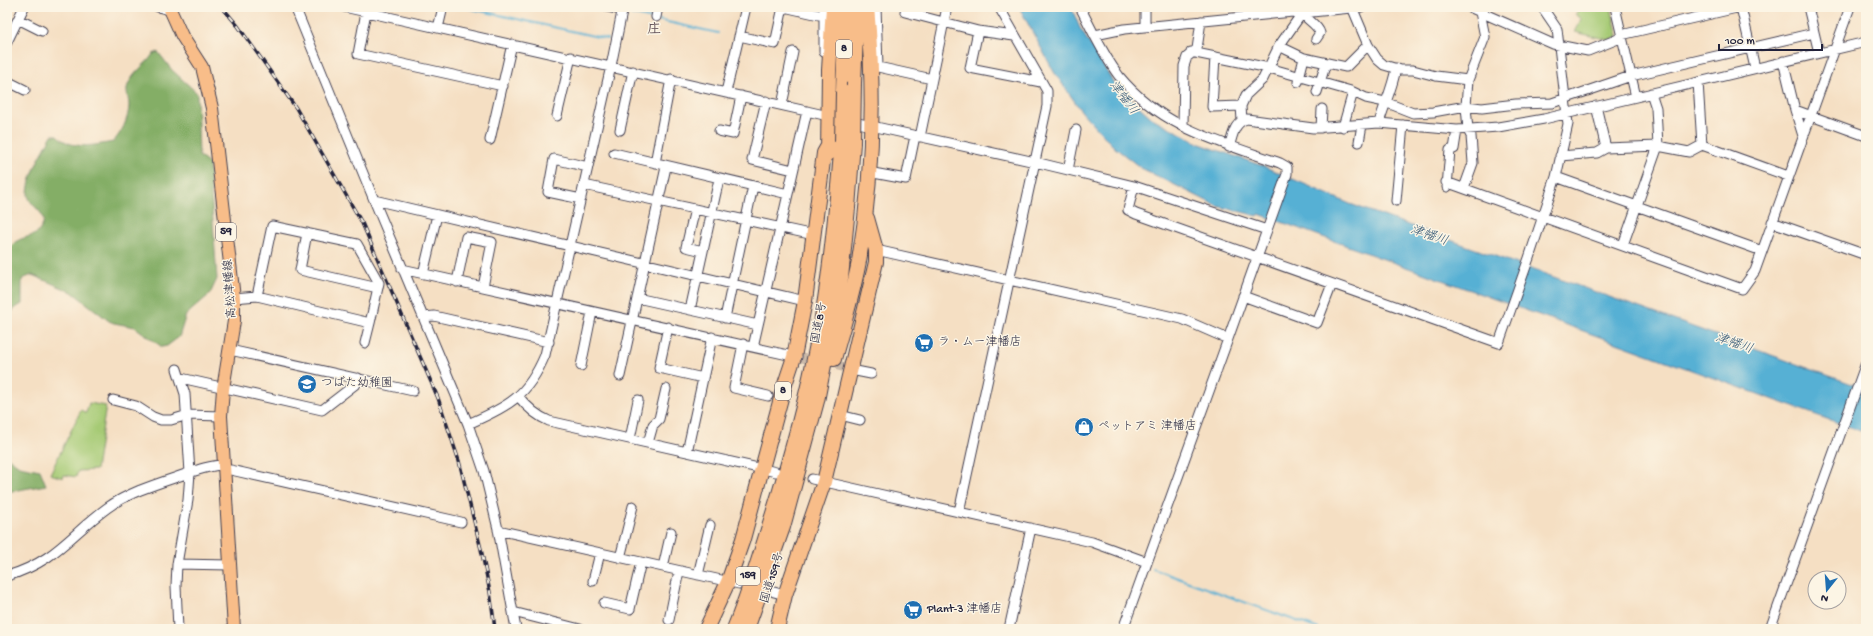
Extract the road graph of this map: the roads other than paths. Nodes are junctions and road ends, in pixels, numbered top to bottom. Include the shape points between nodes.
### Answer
1 (24, 7) edge
2 (295, 7) edge
3 (344, 7) edge
4 (443, 7) edge
5 (608, 7) edge
6 (658, 7) edge
7 (746, 7) edge
8 (783, 7) edge
9 (846, 7) edge
10 (857, 7) edge
11 (867, 7) edge
12 (876, 7) edge
13 (906, 7) edge
14 (947, 7) edge
15 (999, 7) edge
16 (1080, 7) edge
17 (1145, 7) edge
18 (1355, 7) edge
19 (1542, 7) edge
20 (1614, 7) edge
21 (1741, 7) edge
22 (1808, 7) edge
23 (1850, 7) edge
24 (165, 8) edge
25 (622, 8) edge
26 (1474, 9) edge
27 (360, 10) edge
28 (827, 10) edge
29 (1305, 10) edge
30 (380, 11) edge
31 (656, 17) dead end
32 (18, 19) junction
33 (1201, 21) junction
34 (944, 23) junction
35 (1145, 27) junction
36 (438, 28) junction
37 (42, 31) dead end
38 (978, 32) junction
39 (1814, 33) junction
40 (1094, 35) junction
41 (1621, 35) junction
42 (739, 36) junction
43 (1014, 36) junction
44 (1316, 39) dead end
45 (7, 42) edge
46 (1866, 42) edge
47 (512, 44) junction
48 (1368, 45) junction
49 (1560, 45) junction
50 (1279, 46) junction
51 (1751, 48) junction
52 (1835, 49) junction
53 (793, 52) dead end
54 (1192, 52) junction
55 (1819, 53) junction
56 (572, 57) junction
57 (1215, 57) junction
58 (1304, 58) junction
59 (1783, 61) junction
60 (1326, 63) junction
61 (611, 66) junction
62 (875, 66) junction
63 (1269, 68) junction
64 (1396, 68) junction
65 (1755, 68) junction
66 (632, 71) junction
67 (1631, 76) junction
68 (670, 79) junction
69 (932, 79) junction
70 (1299, 79) junction
71 (1468, 80) junction
72 (7, 81) edge
73 (1041, 82) junction
74 (1320, 82) junction
75 (1698, 82) junction
76 (503, 86) junction
77 (848, 87) junction
78 (24, 90) dead end
79 (726, 92) junction
80 (1317, 92) dead end
81 (1353, 92) junction
82 (1651, 93) junction
83 (741, 96) junction
84 (1636, 97) junction
85 (1565, 98) junction
86 (766, 101) junction
87 (1385, 102) junction
88 (782, 105) junction
89 (1241, 106) junction
90 (1466, 106) junction
91 (1596, 106) junction
92 (1322, 109) dead end
93 (1795, 110) junction
94 (807, 111) junction
95 (1567, 113) junction
96 (557, 116) dead end
97 (829, 116) junction
98 (1811, 116) junction
99 (1242, 120) junction
100 (1379, 123) junction
101 (1362, 125) junction
102 (1403, 125) junction
103 (872, 126) junction
104 (1183, 126) junction
105 (1343, 127) junction
106 (1321, 128) junction
107 (620, 130) dead end
108 (1076, 130) dead end
109 (1457, 130) junction
110 (1468, 130) junction
111 (719, 131) dead end
112 (917, 136) junction
113 (1803, 136) junction
114 (1866, 136) edge
115 (490, 140) dead end
116 (1359, 142) dead end
117 (1702, 145) junction
118 (828, 146) junction
119 (1658, 146) junction
120 (1229, 147) junction
121 (1606, 148) junction
122 (614, 153) dead end
123 (1560, 156) junction
124 (1035, 162) junction
125 (655, 163) junction
126 (588, 167) junction
127 (666, 167) junction
128 (793, 170) junction
129 (1068, 170) junction
130 (868, 172) junction
131 (1788, 176) junction
132 (1556, 177) junction
133 (719, 179) junction
134 (584, 184) junction
135 (752, 186) junction
136 (1134, 186) junction
137 (1464, 188) junction
138 (788, 194) junction
139 (581, 199) junction
140 (374, 200) junction
141 (658, 201) junction
142 (1396, 201) dead end
143 (1637, 206) junction
144 (695, 209) junction
145 (865, 212) junction
146 (712, 213) junction
147 (437, 215) junction
148 (1542, 216) junction
149 (745, 219) junction
150 (1772, 222) junction
151 (780, 227) junction
152 (1267, 230) junction
153 (307, 233) junction
154 (814, 235) junction
155 (570, 245) junction
156 (1623, 245) junction
157 (876, 250) junction
158 (703, 251) junction
159 (1762, 251) junction
160 (1866, 255) edge
161 (1257, 258) junction
162 (645, 264) junction
163 (402, 269) junction
164 (423, 274) junction
165 (697, 276) junction
166 (1010, 280) junction
167 (457, 282) junction
168 (731, 284) junction
169 (1332, 284) junction
170 (483, 287) junction
171 (378, 288) junction
172 (766, 292) junction
173 (256, 296) junction
174 (1243, 296) junction
175 (234, 298) junction
176 (637, 298) junction
177 (805, 301) junction
178 (557, 304) junction
179 (690, 310) junction
180 (592, 312) junction
181 (423, 317) junction
182 (724, 318) junction
183 (633, 319) junction
184 (370, 323) junction
185 (758, 325) junction
186 (668, 327) junction
187 (712, 337) junction
188 (1228, 339) junction
189 (549, 342) junction
190 (365, 344) dead end
191 (743, 344) junction
192 (753, 347) junction
193 (230, 350) junction
194 (796, 357) junction
195 (1866, 363) edge
196 (581, 366) dead end
197 (177, 369) dead end
198 (848, 369) junction
199 (871, 374) dead end
200 (620, 376) dead end
201 (181, 378) junction
202 (358, 378) junction
203 (703, 378) junction
204 (223, 389) junction
205 (666, 389) dead end
206 (413, 390) dead end
207 (518, 396) junction
208 (768, 396) dead end
209 (112, 400) dead end
210 (638, 400) dead end
211 (840, 415) junction
212 (186, 416) junction
213 (221, 416) junction
214 (860, 420) dead end
215 (468, 424) junction
216 (630, 439) junction
217 (648, 443) junction
218 (687, 452) junction
219 (224, 468) junction
220 (769, 471) junction
221 (190, 473) junction
222 (818, 480) junction
223 (788, 486) junction
224 (633, 506) dead end
225 (959, 512) junction
226 (462, 522) dead end
227 (710, 525) dead end
228 (776, 525) junction
229 (1031, 528) junction
230 (498, 530) junction
231 (671, 532) dead end
232 (600, 553) junction
233 (620, 558) junction
234 (641, 562) junction
235 (1147, 562) junction
236 (177, 564) junction
237 (230, 565) junction
238 (664, 567) junction
239 (680, 571) junction
240 (698, 575) junction
241 (7, 576) edge
242 (593, 581) dead end
243 (733, 583) junction
244 (604, 603) dead end
245 (513, 612) junction
246 (669, 620) dead end
247 (178, 629) edge
248 (234, 629) edge
249 (516, 629) edge
250 (580, 629) edge
251 (706, 629) edge
252 (726, 629) edge
253 (734, 629) edge
254 (747, 629) edge
255 (757, 629) edge
256 (777, 629) edge
257 (1009, 629) edge
258 (1124, 629) edge
259 (1770, 629) edge

1 - 32 street
2 - 140 street
3 - 27 street
4 - 36 street
5 - 25 street
6 - 31 street
7 - 42 street
8 - 28 street via 818,15
8 - 42 street via 775,44
9 - 77 highway, 国道8号 / 8
10 - 77 highway, 国道8号 / 8
11 - 62 highway, 8
12 - 62 street
13 - 34 street via 905,12
14 - 34 street
15 - 43 street
16 - 40 street
17 - 35 street
18 - 29 street
18 - 48 street
19 - 49 street via 1558,29
20 - 41 street
21 - 41 street
21 - 51 street
22 - 39 street
23 - 52 street
24 - 175 main road, 高松津幡線 / 59 via 202,67 212,108
25 - 61 street
26 - 49 street
26 - 71 street via 1486,37
27 - 30 street
27 - 76 street via 358,54
28 - 97 highway, 8
29 - 33 street
29 - 44 street via 1319,29 1320,33
29 - 50 street
30 - 36 street
32 - 37 street
32 - 45 street
33 - 35 street
33 - 54 street via 1197,49
34 - 38 street
34 - 69 street
35 - 40 street
36 - 47 street
38 - 43 street
38 - 73 street via 970,68
39 - 51 street
39 - 55 street
40 - 104 street via 1119,76 1134,92
41 - 49 street via 1618,39 1588,51
41 - 67 street
42 - 79 street
43 - 73 street
46 - 52 street
47 - 56 street
47 - 76 street
48 - 60 street via 1346,67
48 - 64 street via 1384,65
49 - 85 street
50 - 58 street
50 - 63 street
51 - 65 street
51 - 67 street
52 - 55 street
52 - 98 street
53 - 88 street
54 - 57 street
54 - 104 street via 1184,66
55 - 59 street
56 - 61 street
56 - 96 street
57 - 63 street
57 - 89 street via 1212,106
58 - 60 street
58 - 70 street
59 - 65 street
59 - 93 street
60 - 74 street
61 - 66 street
61 - 126 street
62 - 69 street
62 - 103 highway, 8
63 - 70 street
63 - 89 street via 1259,85 1246,96
64 - 71 street
64 - 87 street via 1394,81
65 - 75 street
66 - 68 street
66 - 107 street
67 - 84 street
67 - 85 street
68 - 79 street
68 - 125 street
69 - 112 street
70 - 74 street
71 - 90 street
72 - 78 street
73 - 124 street via 1047,91 1047,106
74 - 80 street
74 - 81 street
75 - 82 street
75 - 117 street
76 - 115 street
77 - 223 highway, 国道8号 / 8, bridge via 847,142 818,338
79 - 83 street
81 - 87 street
81 - 105 street
82 - 84 street
82 - 119 street via 1656,108
83 - 86 street
83 - 111 street via 732,134
84 - 91 street
85 - 90 street via 1552,103 1482,108
85 - 95 street
86 - 88 street
86 - 128 street via 752,160
87 - 90 street via 1413,113
87 - 100 street
88 - 94 street
89 - 99 street
90 - 110 street
91 - 95 street
91 - 121 street
92 - 106 street
93 - 98 street
93 - 113 street
94 - 97 street
94 - 128 street
95 - 110 street via 1544,119
95 - 123 street via 1568,124
97 - 103 street
97 - 118 highway, 8
98 - 113 street
98 - 114 street
99 - 106 street
99 - 120 street via 1236,126
100 - 101 street
100 - 102 street
101 - 105 street
101 - 116 street
102 - 109 street
102 - 142 street
103 - 112 street
103 - 130 highway, 8
104 - 120 street
105 - 106 street
108 - 129 street
109 - 110 street
109 - 137 street via 1454,149 1450,150 1447,184
110 - 137 street via 1471,136 1473,163
112 - 124 street
112 - 130 street via 906,179
113 - 131 street
117 - 119 street via 1689,152
117 - 131 street
118 - 154 highway, 8 via 824,153
118 - 223 highway, 8 via 828,185 816,289
119 - 121 street
119 - 143 street
120 - 152 street via 1280,163 1287,168
121 - 123 street via 1597,153
122 - 125 street
123 - 132 street
124 - 129 street
124 - 166 street
125 - 127 street
126 - 134 street
126 - 139 street via 554,159 548,192
127 - 133 street
127 - 141 street
128 - 138 street
129 - 136 street
130 - 145 highway, 8
131 - 150 street
132 - 143 street
132 - 148 street
133 - 135 street
133 - 146 street
134 - 139 street
134 - 141 street
135 - 138 street
135 - 149 street
136 - 152 street
136 - 161 street via 1128,210
137 - 148 street
138 - 151 street
139 - 155 street
140 - 147 street
140 - 163 street
141 - 144 street
141 - 162 street
143 - 156 street
143 - 159 street
144 - 146 street
144 - 158 street via 686,247
145 - 157 highway, 8
145 - 223 highway, 8 via 847,313 809,453
146 - 149 street
146 - 158 street
147 - 155 street
147 - 164 street
148 - 156 street
148 - 169 street via 1499,343
149 - 151 street
149 - 168 street
150 - 159 street
150 - 160 street
151 - 154 street
151 - 172 street
152 - 161 street
153 - 171 street via 357,244 379,283
153 - 171 street via 300,270
153 - 173 street via 272,226
154 - 177 highway, 8
155 - 162 street
155 - 178 street
156 - 159 street via 1742,288 1755,271
157 - 166 street
157 - 198 highway, 8 via 870,307
158 - 165 street
161 - 169 street
161 - 174 street
162 - 165 street
162 - 176 street
163 - 164 street
163 - 181 street
164 - 167 street
165 - 168 street
165 - 179 street
166 - 188 street via 1182,319
166 - 225 street
167 - 170 street
167 - 170 street via 466,237 492,242
168 - 172 street
168 - 182 street
169 - 174 street via 1317,323
170 - 178 street
171 - 184 street
172 - 177 street
172 - 185 street
173 - 175 street
173 - 184 street
174 - 188 street
175 - 193 main road, 高松津幡線 / 59
176 - 179 street
176 - 183 street
177 - 194 highway, 8
178 - 180 street
178 - 189 street
179 - 182 street
180 - 183 street
180 - 196 street
181 - 189 street via 434,316
181 - 215 street
182 - 185 street
183 - 186 street
183 - 200 street
184 - 190 street
185 - 192 street
186 - 187 street
186 - 203 street via 659,368
187 - 191 street
187 - 203 street
188 - 235 street
189 - 207 street via 537,373
191 - 192 street
191 - 208 street via 734,388
192 - 194 street
193 - 202 street
193 - 204 main road, 高松津幡線 / 59
194 - 220 highway, 8 via 784,388
195 - 259 street
197 - 201 street
198 - 199 street
198 - 211 highway, 8
201 - 204 street
201 - 212 street
202 - 204 street via 357,383 322,410
202 - 206 street
203 - 218 street
204 - 213 main road, 高松津幡線 / 59
205 - 217 street via 659,419 653,425
207 - 215 street via 501,409
207 - 216 street via 544,419
209 - 212 street via 136,406 162,420
210 - 216 street
211 - 214 street
211 - 222 highway, 8
212 - 213 street
212 - 221 street
213 - 219 main road, 高松津幡線 / 59
215 - 230 street via 484,471
216 - 217 street
217 - 218 street
218 - 220 street
219 - 221 street via 217,465
219 - 226 street
219 - 237 main road, 高松津幡線 / 59
220 - 243 highway, 8 via 743,539
221 - 236 street
221 - 241 street via 145,488 116,502 50,557
222 - 225 street
222 - 256 highway, 8 via 780,594
223 - 228 highway, 国道8号 / 8
224 - 233 street
225 - 229 street
227 - 240 street
228 - 252 highway, 国道159号 / 159 via 763,535
228 - 253 highway, 国道8号 / 8
228 - 254 highway, 国道8号 / 8
228 - 255 highway, 国道159号 / 159 via 784,539
229 - 235 street via 1092,542
229 - 257 street
230 - 232 street
230 - 245 street
231 - 238 street
232 - 233 street
232 - 242 street
233 - 234 street
234 - 238 street
234 - 244 street via 630,609
235 - 258 street
236 - 237 street
236 - 247 street
237 - 248 main road, 高松津幡線 / 59
238 - 239 street
239 - 240 street
239 - 246 street
240 - 243 street
243 - 251 highway, 8
245 - 249 street
245 - 250 street

